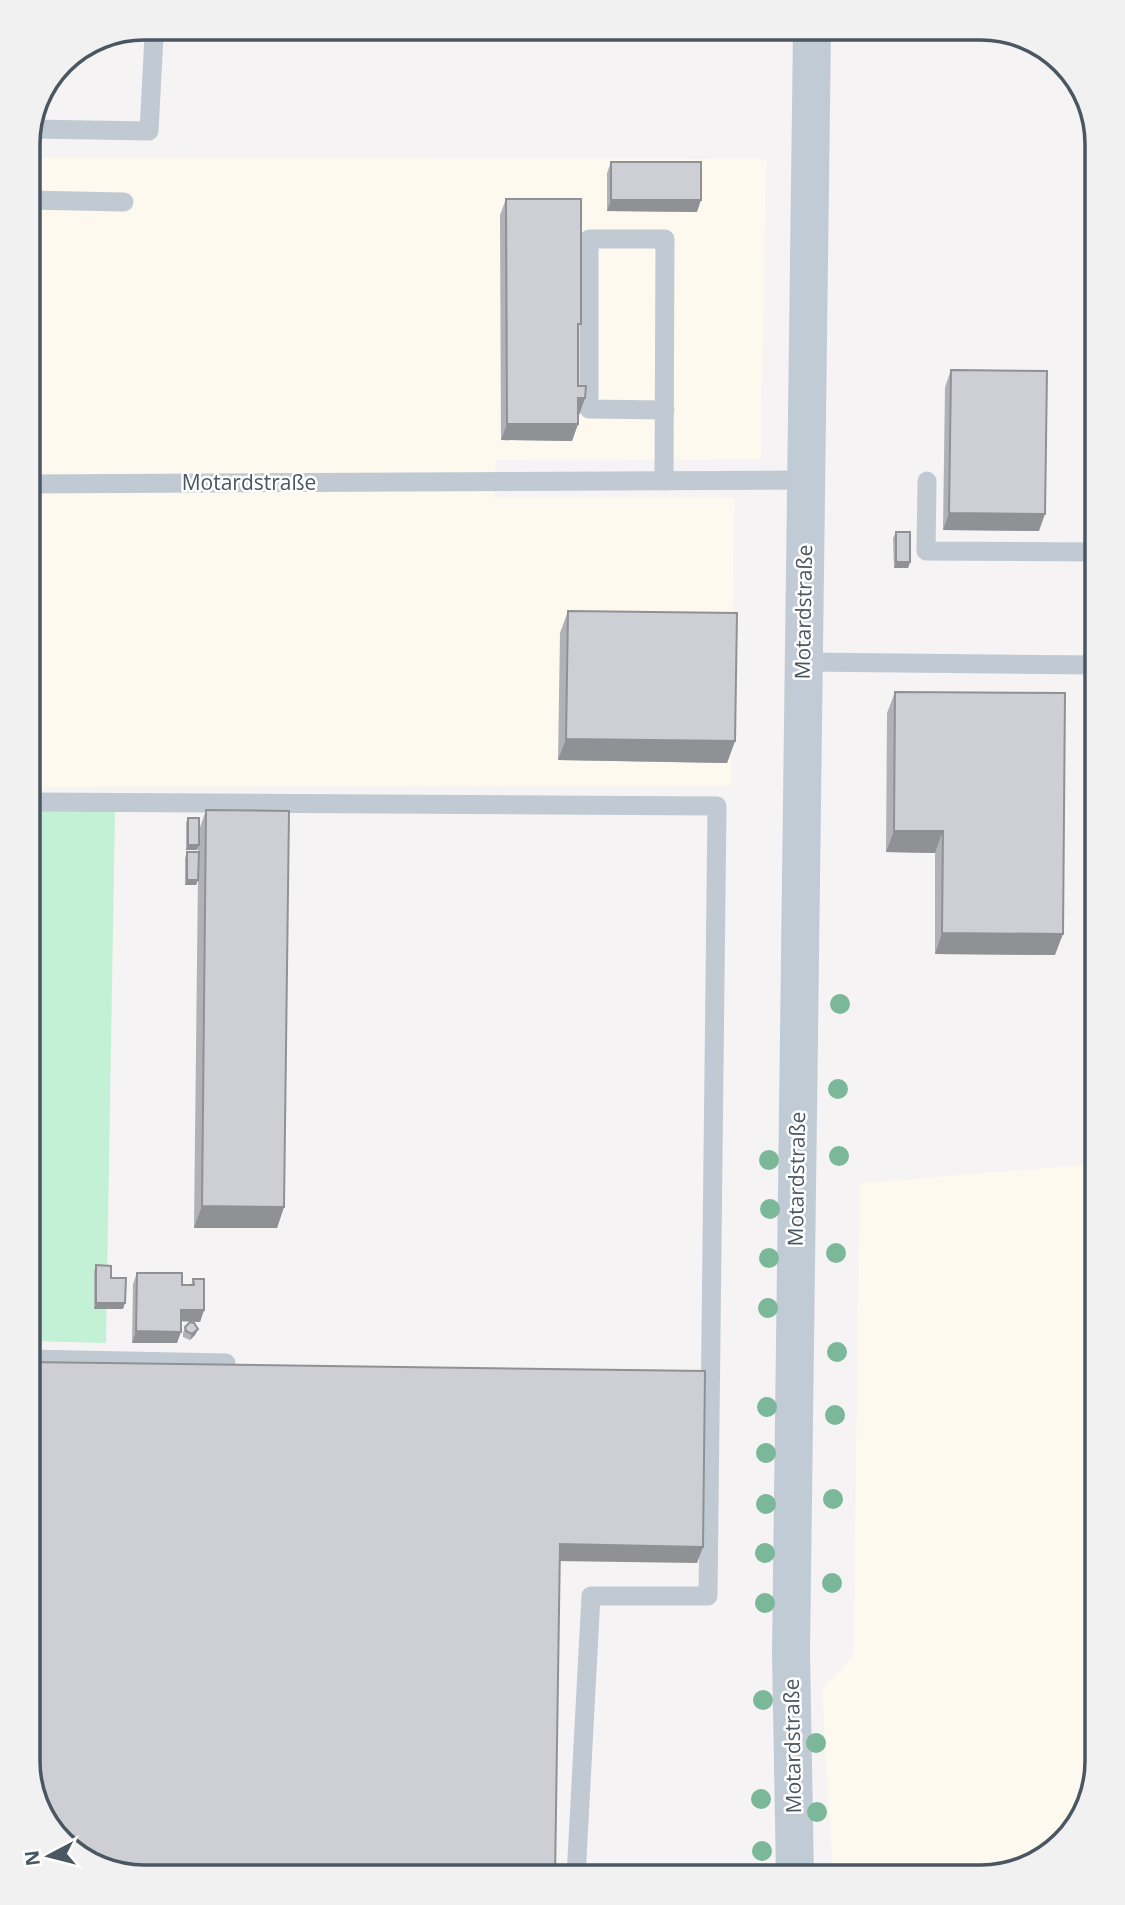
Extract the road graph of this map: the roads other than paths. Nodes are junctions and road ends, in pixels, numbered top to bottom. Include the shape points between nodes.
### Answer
1 (154, 40) edge
2 (812, 40) edge
3 (42, 130) edge
4 (40, 200) edge
5 (124, 202) dead end
6 (665, 410) junction
7 (806, 480) junction
8 (664, 481) junction
9 (927, 481) dead end
10 (40, 484) edge
11 (1085, 552) edge
12 (804, 663) junction
13 (1085, 665) edge
14 (40, 802) edge
15 (40, 1359) edge
16 (226, 1363) edge
17 (577, 1865) edge
18 (795, 1865) edge

1 - 3 lane via 149,131
2 - 7 street, Motardstraße
4 - 5 lane
6 - 6 lane via 665,239 589,239 589,409
6 - 8 lane
7 - 8 lane, Motardstraße
7 - 12 street, Motardstraße
8 - 10 lane, Motardstraße
9 - 11 lane via 926,551
12 - 13 lane
12 - 18 street, Motardstraße via 791,1651
14 - 17 lane via 717,806 708,1595 591,1596
15 - 16 lane

